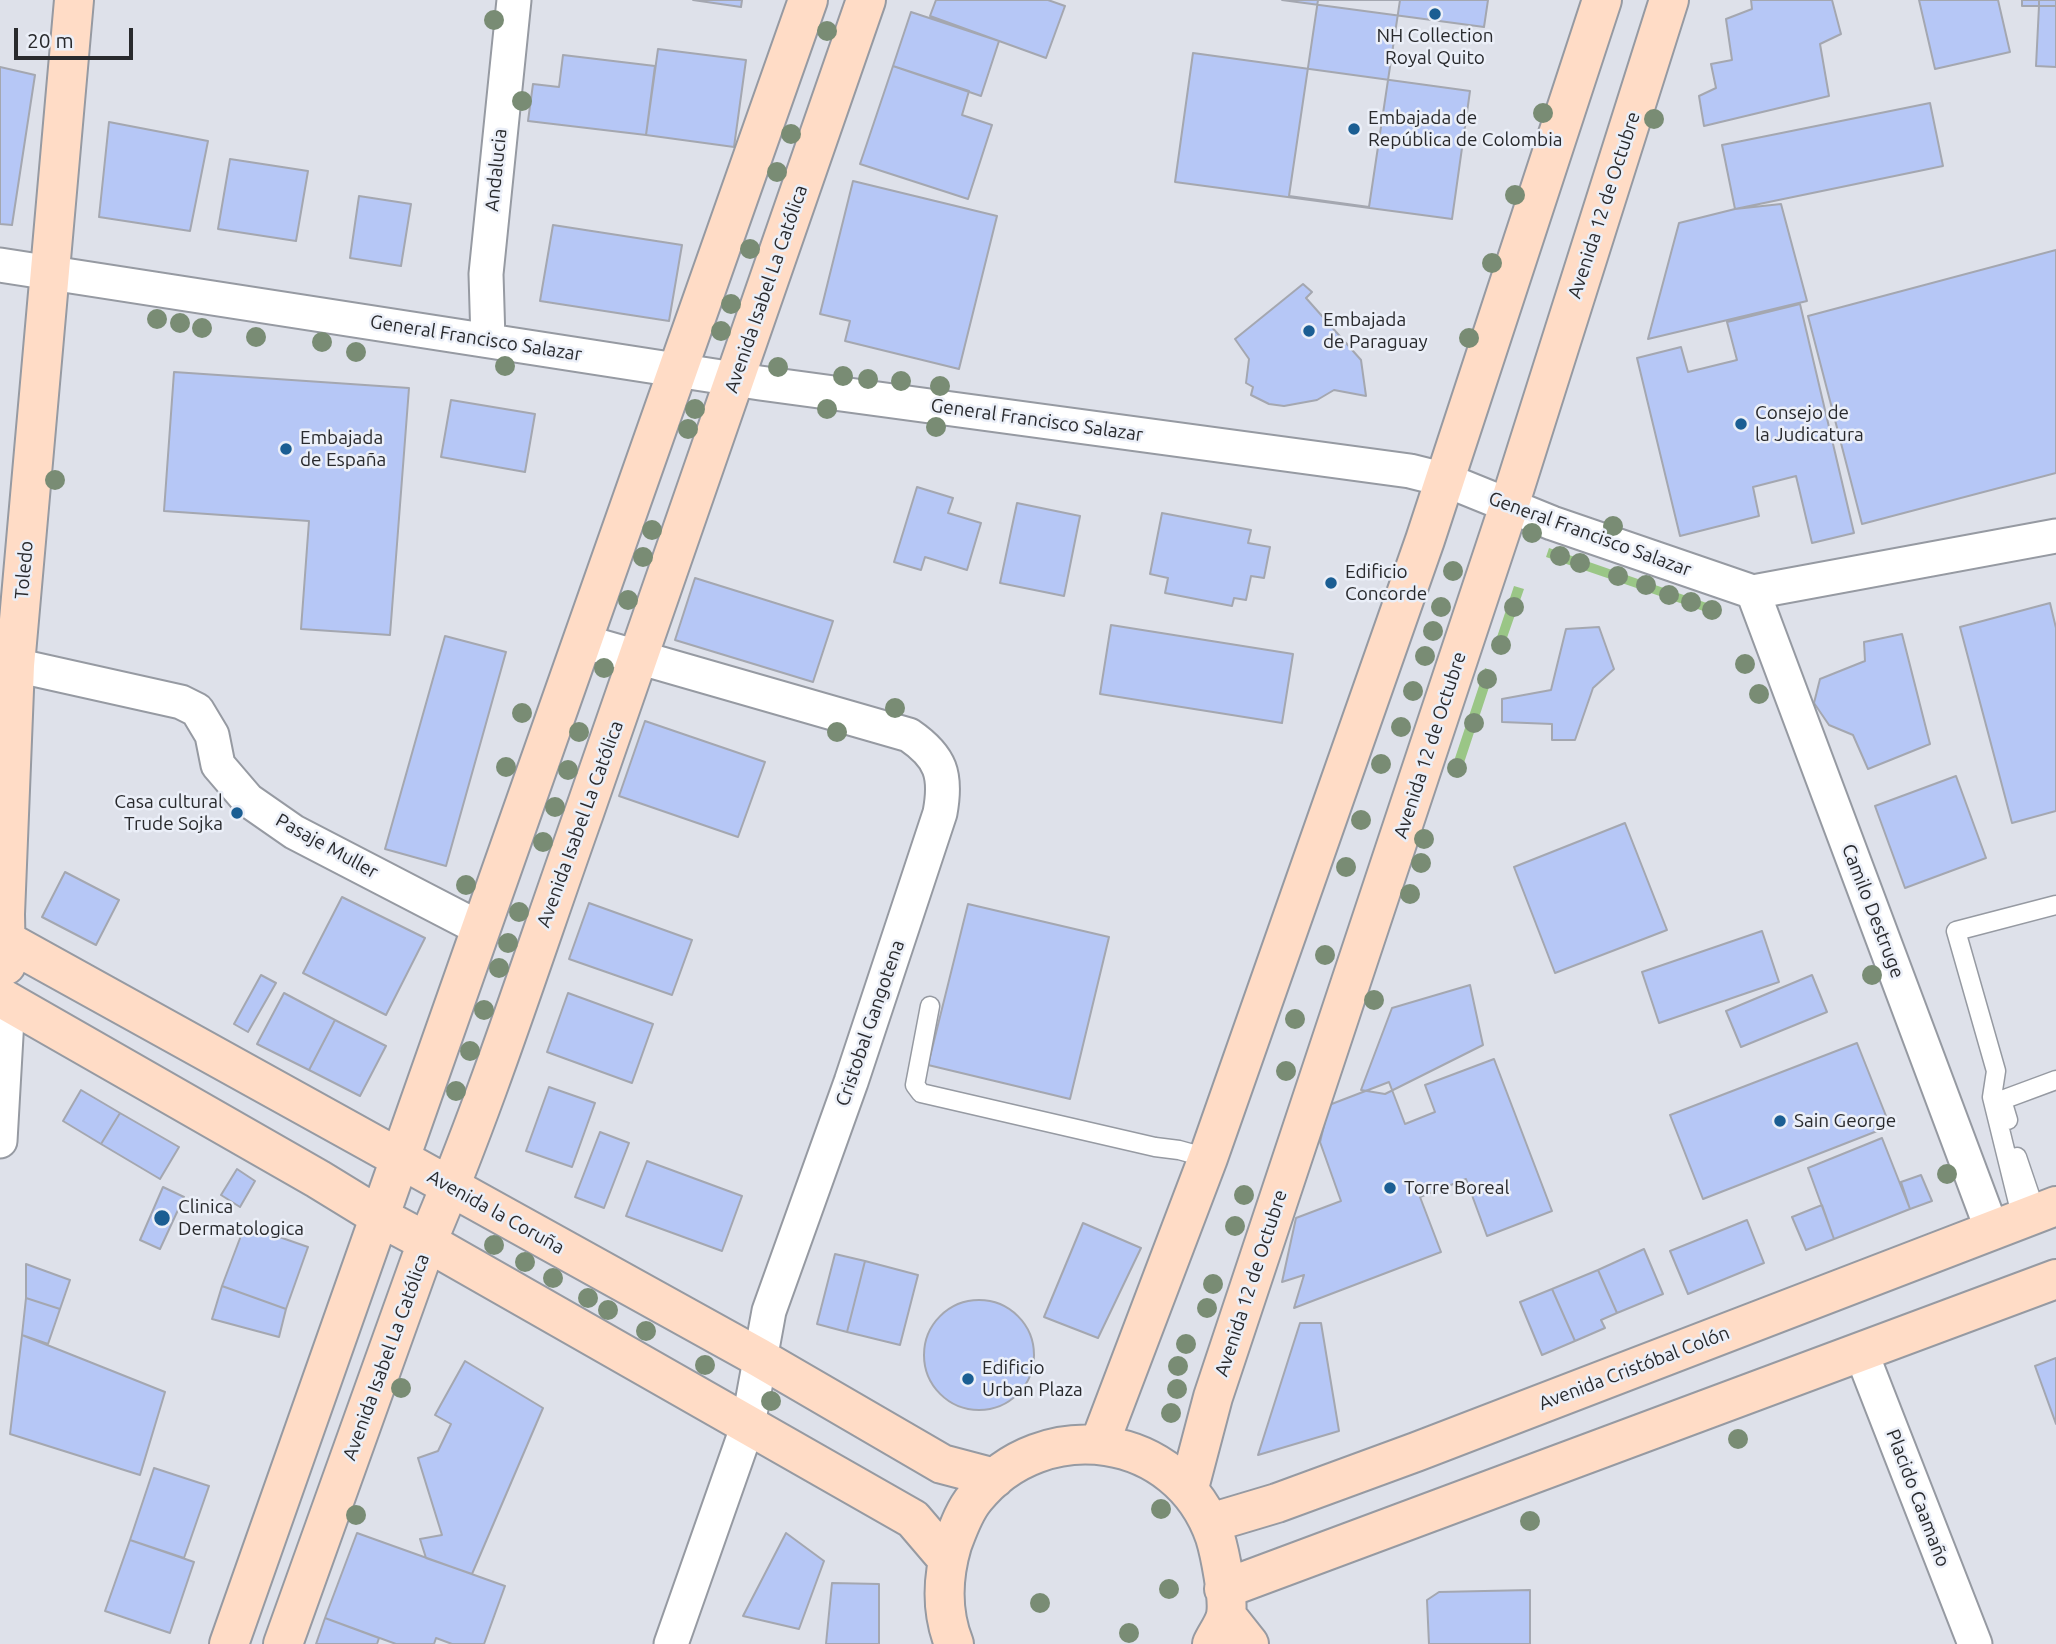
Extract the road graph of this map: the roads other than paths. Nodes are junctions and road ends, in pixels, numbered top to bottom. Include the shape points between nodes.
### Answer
1 (74, 0) edge
2 (514, 0) edge
3 (808, 0) edge
4 (866, 0) edge
5 (1602, 0) edge
6 (1670, 0) edge
7 (0, 265) edge
8 (50, 273) junction
9 (488, 340) junction
10 (678, 369) junction
11 (736, 378) junction
12 (1446, 480) junction
13 (1509, 506) junction
14 (2056, 536) edge
15 (1753, 592) junction
16 (582, 642) junction
17 (638, 659) junction
18 (15, 665) junction
19 (2056, 905) edge
20 (481, 929) junction
21 (2, 938) edge
22 (4, 999) edge
23 (930, 1006) dead end
24 (2056, 1080) edge
25 (0, 1142) edge
26 (1208, 1158) junction
27 (400, 1160) junction
28 (451, 1186) junction
29 (380, 1217) junction
30 (2026, 1217) edge
31 (427, 1242) junction
32 (2056, 1279) edge
33 (1861, 1352) junction
34 (758, 1357) junction
35 (748, 1425) junction
36 (1099, 1445) junction
37 (995, 1478) junction
38 (1189, 1488) junction
39 (1210, 1523) junction
40 (948, 1560) junction
41 (1228, 1623) edge
42 (229, 1644) edge
43 (283, 1644) edge
44 (671, 1644) edge
45 (954, 1644) edge
46 (1975, 1644) edge

1 - 8 street, Toledo
2 - 9 street, Andalucia via 486,274
3 - 10 street
4 - 11 street, Avenida Isabel La Católica
5 - 12 street
6 - 13 street, Avenida 12 de Octubre
7 - 8 street, General Francisco Salazar
8 - 9 street, General Francisco Salazar
8 - 18 street, Toledo
9 - 10 street, General Francisco Salazar
10 - 11 street, General Francisco Salazar
10 - 16 street
11 - 12 street, General Francisco Salazar via 1410,471
11 - 17 street, Avenida Isabel La Católica
12 - 13 street, General Francisco Salazar
12 - 26 street
13 - 15 street, General Francisco Salazar
13 - 38 street, Avenida 12 de Octubre via 1213,1396
14 - 15 street, General Francisco Salazar
15 - 30 street, Camilo Destruge
16 - 17 street, Cristobal Gangotena
16 - 20 street
17 - 28 street, Avenida Isabel La Católica
17 - 34 street, Cristobal Gangotena via 909,736 932,756 945,788 851,1082 769,1311
18 - 20 street, Pasaje Muller via 181,702 197,710 212,735 218,765 248,800 294,832
18 - 21 street, Toledo
19 - 30 lane via 1956,931 1996,1071 1992,1097
20 - 27 street
21 - 22 street, Toledo
21 - 27 street, Avenida la Coruña
22 - 25 street, Toledo
22 - 29 street
23 - 26 lane via 915,1085 921,1093
24 - 30 lane via 2002,1100 2017,1155
26 - 36 street
27 - 28 street, Avenida la Coruña
27 - 29 street
28 - 31 street, Avenida Isabel La Católica
28 - 34 street, Avenida la Coruña
29 - 31 street
29 - 42 street
30 - 39 street, Avenida Cristóbal Colón via 1416,1452
31 - 35 street
31 - 43 street, Avenida Isabel La Católica
32 - 33 street
33 - 41 street
33 - 46 street, Placido Caamaño
34 - 35 street, Cristobal Gangotena
34 - 37 street, Avenida la Coruña via 942,1464
35 - 40 street via 912,1519
35 - 44 street, Cristobal Gangotena
36 - 37 street via 1034,1453
36 - 38 street via 1129,1450 1159,1463
37 - 40 street via 974,1498 958,1527
38 - 39 street
39 - 41 street via 1222,1556
40 - 45 street via 943,1600

